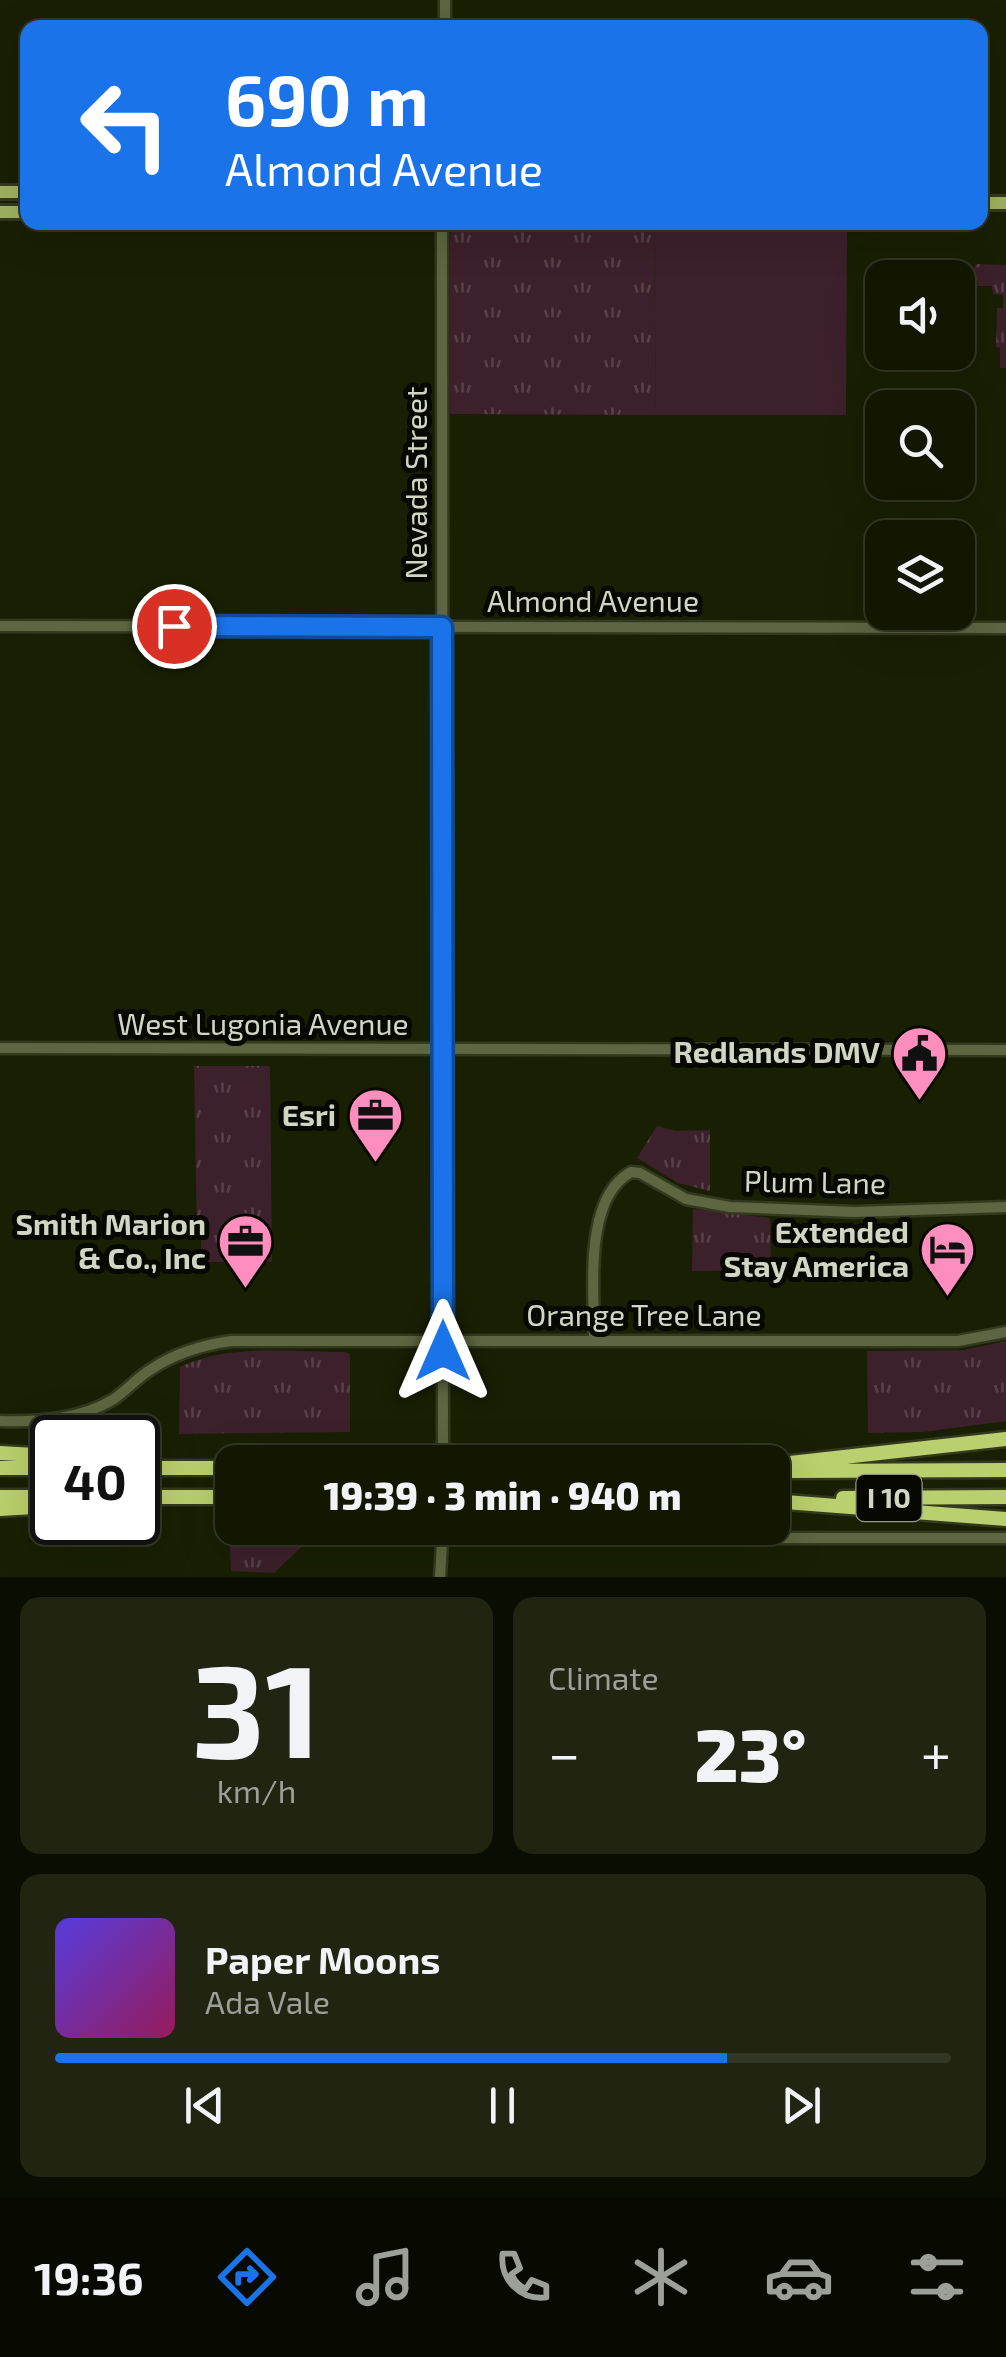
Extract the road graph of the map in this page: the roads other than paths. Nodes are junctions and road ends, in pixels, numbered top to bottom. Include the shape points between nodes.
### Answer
1 (442, 230) edge
2 (0, 626) edge
3 (442, 627) junction
4 (1006, 628) edge
5 (0, 1048) edge
6 (443, 1050) junction
7 (1006, 1050) edge
8 (1006, 1207) edge
9 (1006, 1332) edge
10 (443, 1341) junction
11 (594, 1341) junction
12 (0, 1421) edge
13 (1006, 1439) edge
14 (443, 1445) edge
15 (0, 1453) edge
16 (30, 1455) edge
17 (790, 1466) edge
18 (0, 1468) edge
19 (30, 1468) edge
20 (160, 1468) edge
21 (215, 1468) edge
22 (790, 1468) edge
23 (1006, 1469) edge
24 (0, 1497) edge
25 (30, 1497) edge
26 (215, 1497) edge
27 (1006, 1497) edge
28 (160, 1498) edge
29 (790, 1500) edge
30 (790, 1501) edge
31 (30, 1507) edge
32 (0, 1509) edge
33 (1006, 1519) edge
34 (790, 1536) edge
35 (1006, 1538) edge
36 (443, 1545) edge
37 (442, 1577) edge

1 - 3 street, Nevada Street
2 - 3 street, Almond Avenue
3 - 4 street, Almond Avenue
3 - 6 street, Nevada Street
5 - 6 street, West Lugonia Avenue
6 - 7 street, West Lugonia Avenue
6 - 10 street, Nevada Street
8 - 11 street, Plum Lane via 730,1207 686,1199 631,1172 606,1202 597,1228
9 - 11 street, Orange Tree Lane via 958,1341
10 - 11 street, Orange Tree Lane
10 - 12 street, Orange Tree Lane via 219,1343 178,1354 89,1410 43,1421
10 - 14 street, Nevada Street
13 - 17 highway
15 - 16 highway
18 - 19 highway
20 - 21 highway
22 - 23 highway, I 10
24 - 25 highway
26 - 28 highway
27 - 29 highway, I 10
30 - 33 highway
31 - 32 highway
34 - 35 street
36 - 37 street

